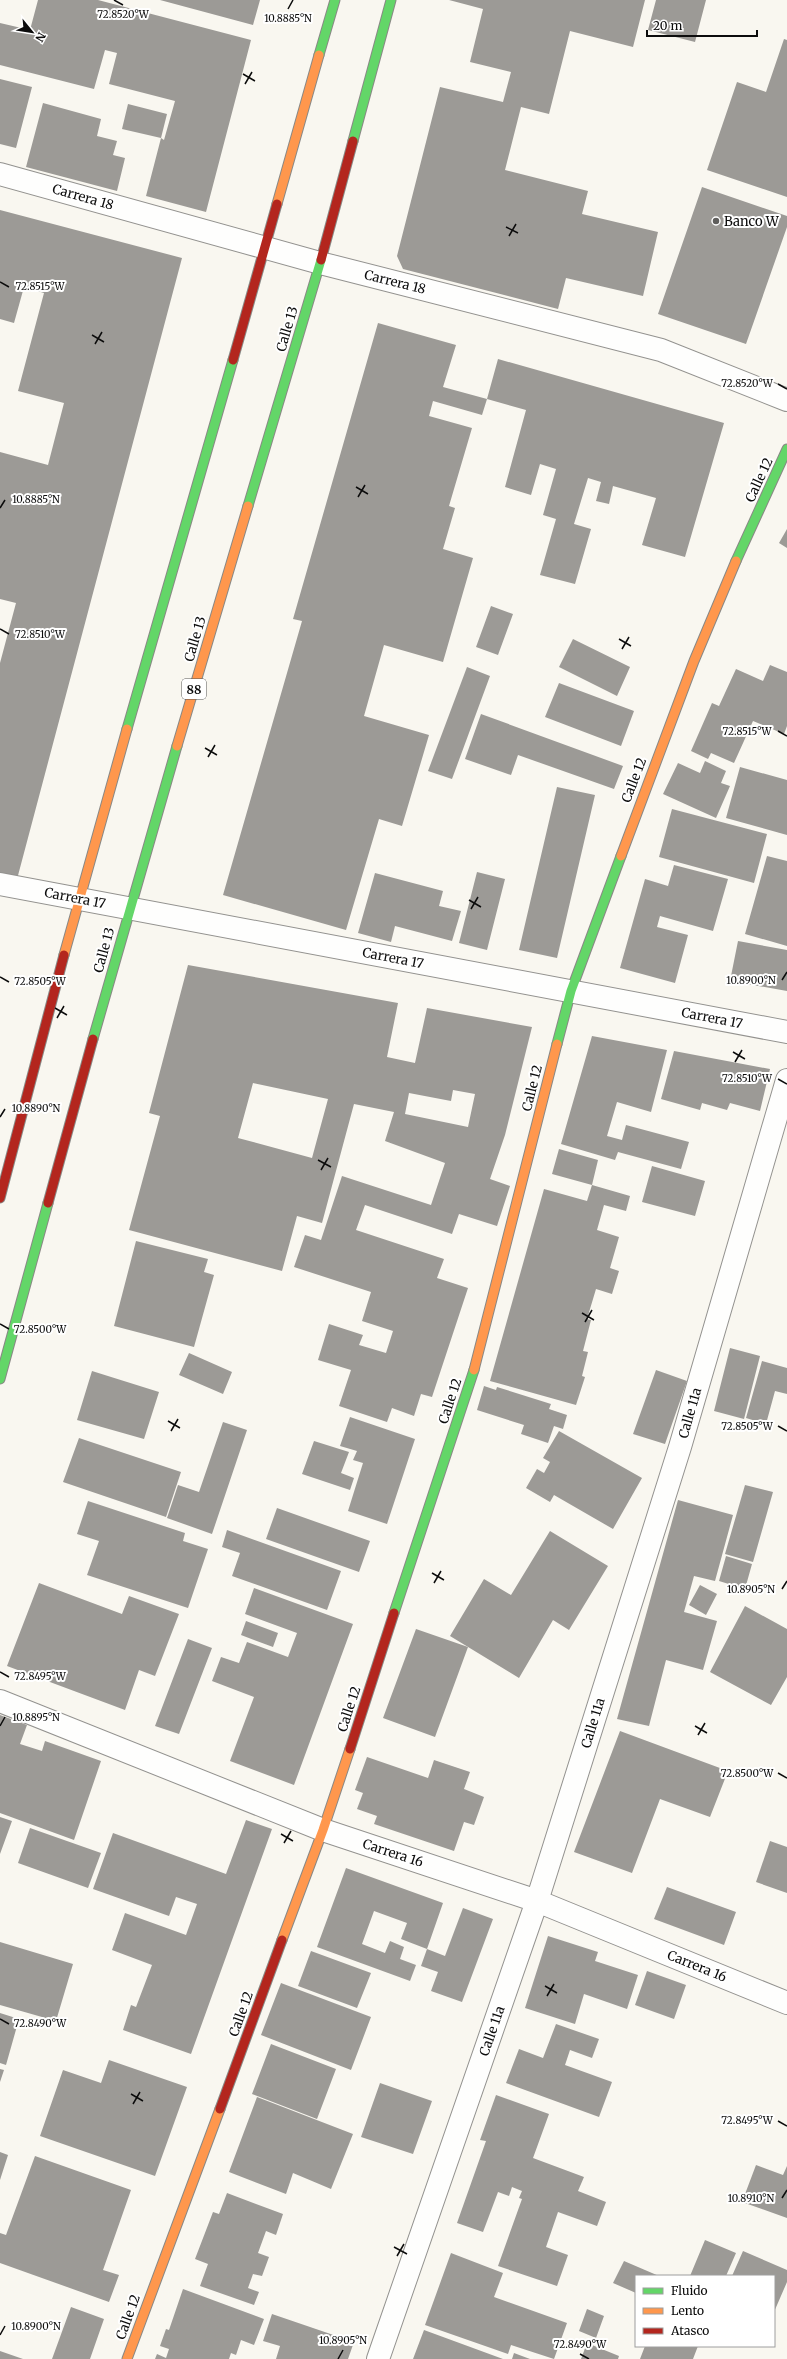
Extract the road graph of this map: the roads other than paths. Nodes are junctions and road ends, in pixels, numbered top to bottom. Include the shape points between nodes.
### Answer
1 (335, 0) edge
2 (391, 0) edge
3 (0, 174) edge
4 (265, 248) junction
5 (320, 263) junction
6 (787, 400) edge
7 (787, 449) edge
8 (0, 884) edge
9 (79, 899) junction
10 (129, 908) junction
11 (570, 991) junction
12 (787, 1032) edge
13 (787, 1080) edge
14 (0, 1198) edge
15 (0, 1379) edge
16 (0, 1701) edge
17 (322, 1830) junction
18 (537, 1901) junction
19 (787, 2003) edge
20 (127, 2359) edge
21 (378, 2359) edge

1 - 4 main road
2 - 5 main road, Calle 13 / 88
3 - 4 street, Carrera 18
4 - 5 street, Carrera 18
4 - 9 main road
5 - 6 street, Carrera 18 via 661,350
5 - 10 main road, Calle 13 / 88
7 - 11 main road, Calle 12 via 742,546 694,661
8 - 9 street, Carrera 17
9 - 10 street, Carrera 17
9 - 14 main road
10 - 11 street, Carrera 17
10 - 15 main road, Calle 13 / 88
11 - 12 street, Carrera 17
11 - 17 main road, Calle 12 via 473,1373
13 - 18 street, Calle 11a via 680,1447
16 - 17 street, Carrera 16
17 - 18 street, Carrera 16
17 - 20 main road, Calle 12
18 - 19 street, Carrera 16
18 - 21 street, Calle 11a

